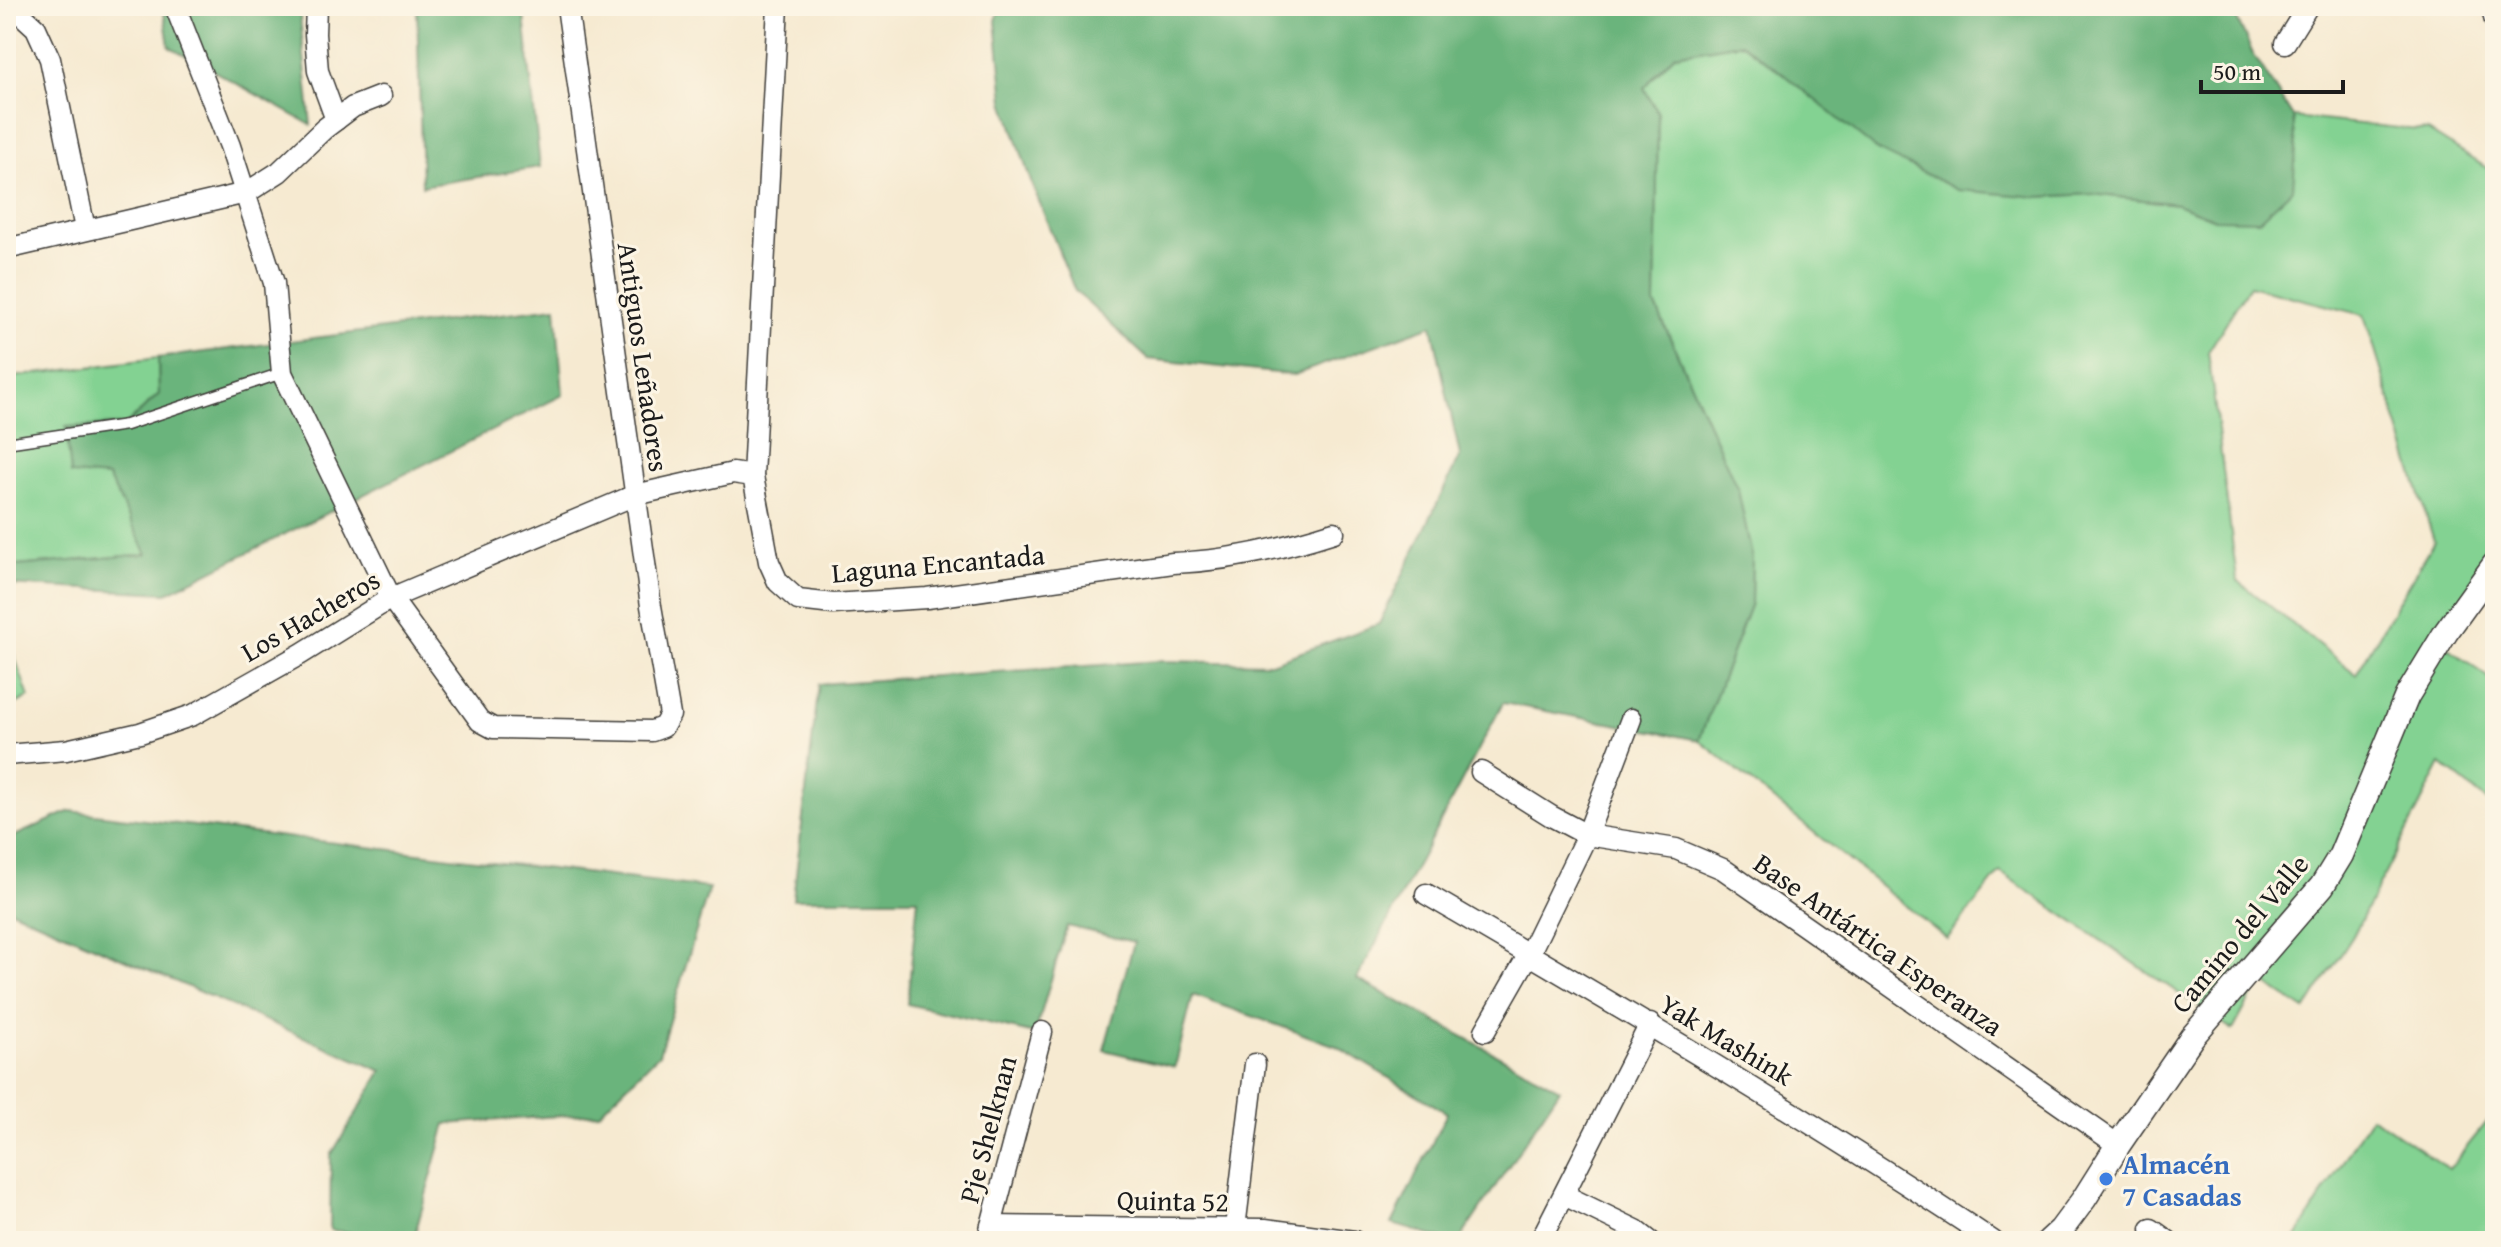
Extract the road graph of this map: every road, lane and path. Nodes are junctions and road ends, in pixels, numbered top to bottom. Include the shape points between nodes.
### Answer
1 (12, 6) edge
2 (175, 6) edge
3 (316, 6) edge
4 (567, 6) edge
5 (778, 6) edge
6 (2308, 6) edge
7 (2491, 6) edge
8 (2495, 21) edge
9 (2285, 43) dead end
10 (381, 96) dead end
11 (336, 120) junction
12 (246, 193) junction
13 (85, 229) junction
14 (6, 249) edge
15 (282, 373) junction
16 (6, 443) edge
17 (753, 476) junction
18 (635, 495) junction
19 (1334, 532) dead end
20 (2495, 564) edge
21 (391, 598) junction
22 (1631, 719) dead end
23 (6, 755) edge
24 (1481, 772) dead end
25 (1587, 835) junction
26 (1426, 894) dead end
27 (1529, 954) junction
28 (1650, 1024) junction
29 (1485, 1031) dead end
30 (1042, 1032) dead end
31 (1255, 1064) dead end
32 (2118, 1145) junction
33 (1564, 1195) junction
34 (1235, 1228) junction
35 (2151, 1229) dead end
36 (989, 1233) edge
37 (1354, 1241) edge
38 (1540, 1241) edge
39 (1650, 1241) edge
40 (1993, 1241) edge
41 (2049, 1241) edge
42 (2168, 1241) edge

1 - 13 street via 36,28 50,59
2 - 12 street
3 - 11 street via 318,71
4 - 18 street, Antiguos Leñadores
5 - 17 street, Laguna Encantada
6 - 9 street
7 - 8 street
10 - 11 street
11 - 12 street via 279,172
12 - 13 street
12 - 15 street via 274,283
13 - 14 street
15 - 16 lane via 126,425
15 - 21 street
17 - 18 street via 733,473
17 - 19 street, Laguna Encantada via 769,562 778,582 798,600 833,604 927,598 1206,562 1277,550
18 - 21 street, Los Hacheros
18 - 21 street, Antiguos Leñadores via 670,715 663,727 493,728 480,721
20 - 32 street, Camino del Valle via 2407,696 2341,855 2322,886 2192,1037
21 - 23 street, Los Hacheros via 193,715 66,750
22 - 25 street
24 - 25 street, Base Antártica Esperanza
25 - 27 street
25 - 32 street, Base Antártica Esperanza via 1676,849 1723,869
26 - 27 street, Yak Mashink
27 - 28 street, Yak Mashink
27 - 29 street
28 - 33 street
28 - 40 street, Yak Mashink
30 - 36 street, Pje Shelknan
31 - 34 street
32 - 41 street, Camino del Valle
33 - 38 street
33 - 39 street
34 - 36 street, Quinta 52
34 - 37 street, Quinta 52
35 - 42 street

